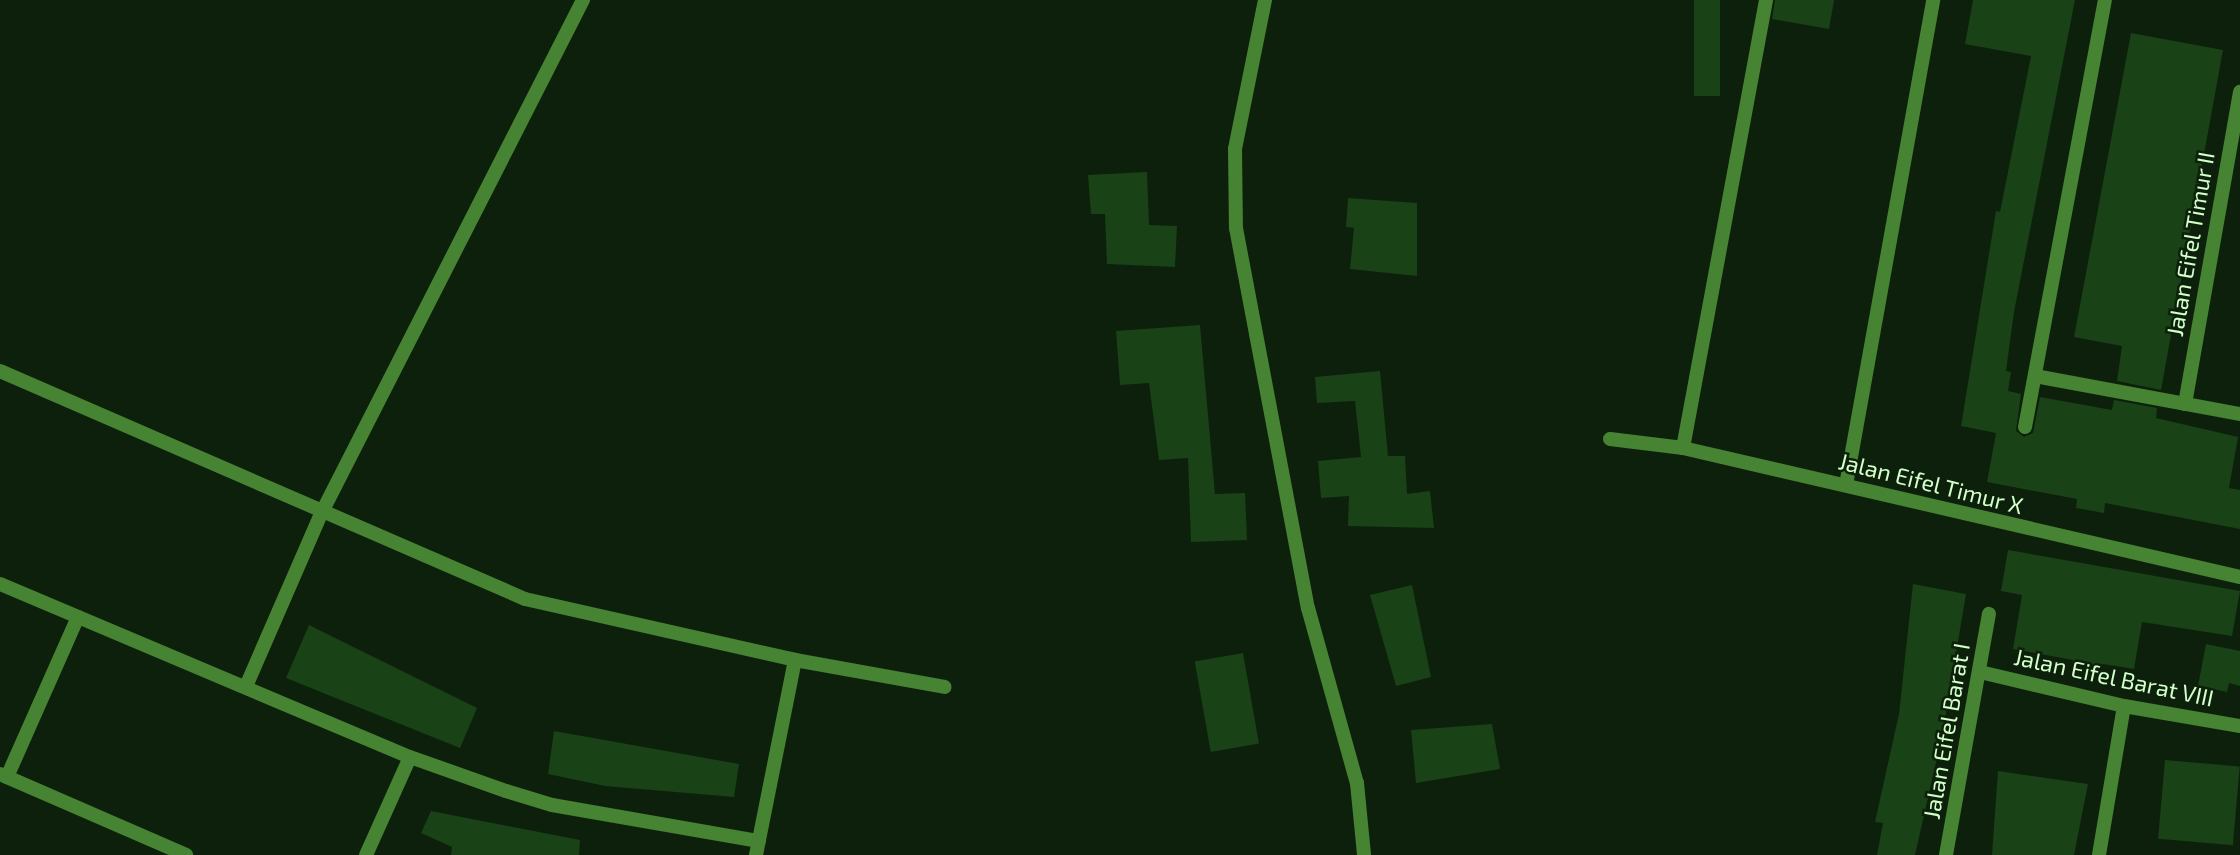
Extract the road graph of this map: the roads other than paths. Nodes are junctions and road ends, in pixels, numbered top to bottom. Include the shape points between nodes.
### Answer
1 (583, 0) edge
2 (1265, 0) edge
3 (1766, 0) edge
4 (1933, 0) edge
5 (2105, 0) edge
6 (2240, 92) edge
7 (0, 371) edge
8 (2035, 376) junction
9 (2186, 404) junction
10 (2240, 414) edge
11 (2025, 427) dead end
12 (1610, 439) dead end
13 (1683, 448) junction
14 (1846, 485) junction
15 (321, 514) junction
16 (2240, 577) edge
17 (0, 584) edge
18 (1989, 614) dead end
19 (78, 617) junction
20 (795, 660) junction
21 (1980, 672) junction
22 (247, 684) junction
23 (945, 687) dead end
24 (2124, 706) junction
25 (2240, 726) edge
26 (410, 757) junction
27 (4, 776) edge
28 (758, 848) edge
29 (186, 855) edge
30 (366, 855) edge
31 (1364, 855) edge
32 (1947, 855) edge
33 (2099, 855) edge

1 - 15 street
2 - 31 street via 1235,149 1236,228 1308,608 1357,783
3 - 13 street
4 - 14 street
5 - 8 street
6 - 9 street, Jalan Eifel Timur II
7 - 15 street
8 - 9 street
8 - 11 street
9 - 10 street
12 - 13 street, Jalan Eifel Timur X
13 - 14 street, Jalan Eifel Timur X
14 - 16 street, Jalan Eifel Timur X
15 - 20 street via 525,599
15 - 22 street
17 - 19 street
18 - 21 street, Jalan Eifel Barat I
19 - 22 street
19 - 27 street
20 - 23 street
20 - 28 street
21 - 24 street, Jalan Eifel Barat VIII
21 - 32 street, Jalan Eifel Barat I
22 - 26 street
24 - 25 street, Jalan Eifel Barat VIII
24 - 33 street
26 - 28 street via 552,805
26 - 30 street
27 - 29 street

